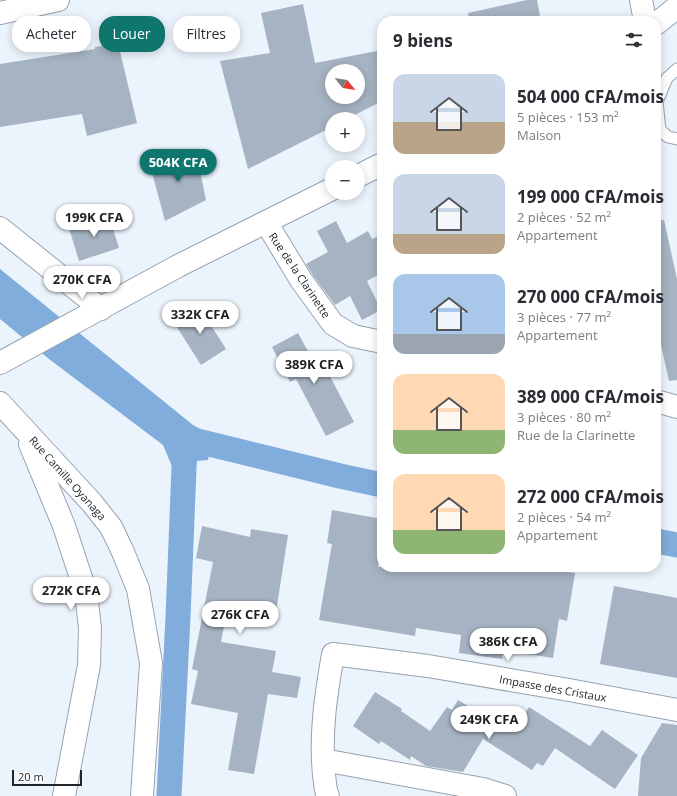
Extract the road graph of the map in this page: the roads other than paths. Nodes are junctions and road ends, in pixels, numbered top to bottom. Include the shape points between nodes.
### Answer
1 (58, 0) edge
2 (641, 0) edge
3 (0, 13) edge
4 (644, 16) edge
5 (677, 70) edge
6 (661, 92) edge
7 (661, 131) edge
8 (677, 139) edge
9 (377, 166) edge
10 (365, 172) edge
11 (325, 192) edge
12 (266, 222) junction
13 (0, 228) edge
14 (101, 309) junction
15 (377, 341) edge
16 (0, 363) edge
17 (661, 402) edge
18 (0, 403) edge
19 (677, 407) edge
20 (26, 432) junction
21 (677, 710) edge
22 (323, 760) junction
23 (64, 796) edge
24 (142, 796) edge
25 (328, 796) edge
26 (505, 796) edge

1 - 3 street
2 - 4 street
5 - 6 lane via 667,78
7 - 8 lane via 668,137
9 - 10 street
11 - 12 street
12 - 14 street via 178,266
12 - 15 street, Rue de la Clarinette via 301,280 333,324 353,336
13 - 14 street
14 - 16 street
17 - 19 street
18 - 20 street, Rue Camille Oyanaga
20 - 23 street via 67,533 86,593 90,628 89,665
20 - 24 street, Rue Camille Oyanaga via 111,527 138,589 151,663
21 - 22 street, Impasse des Cristaux via 428,666 333,654 324,705
22 - 25 street
22 - 26 street via 483,789

